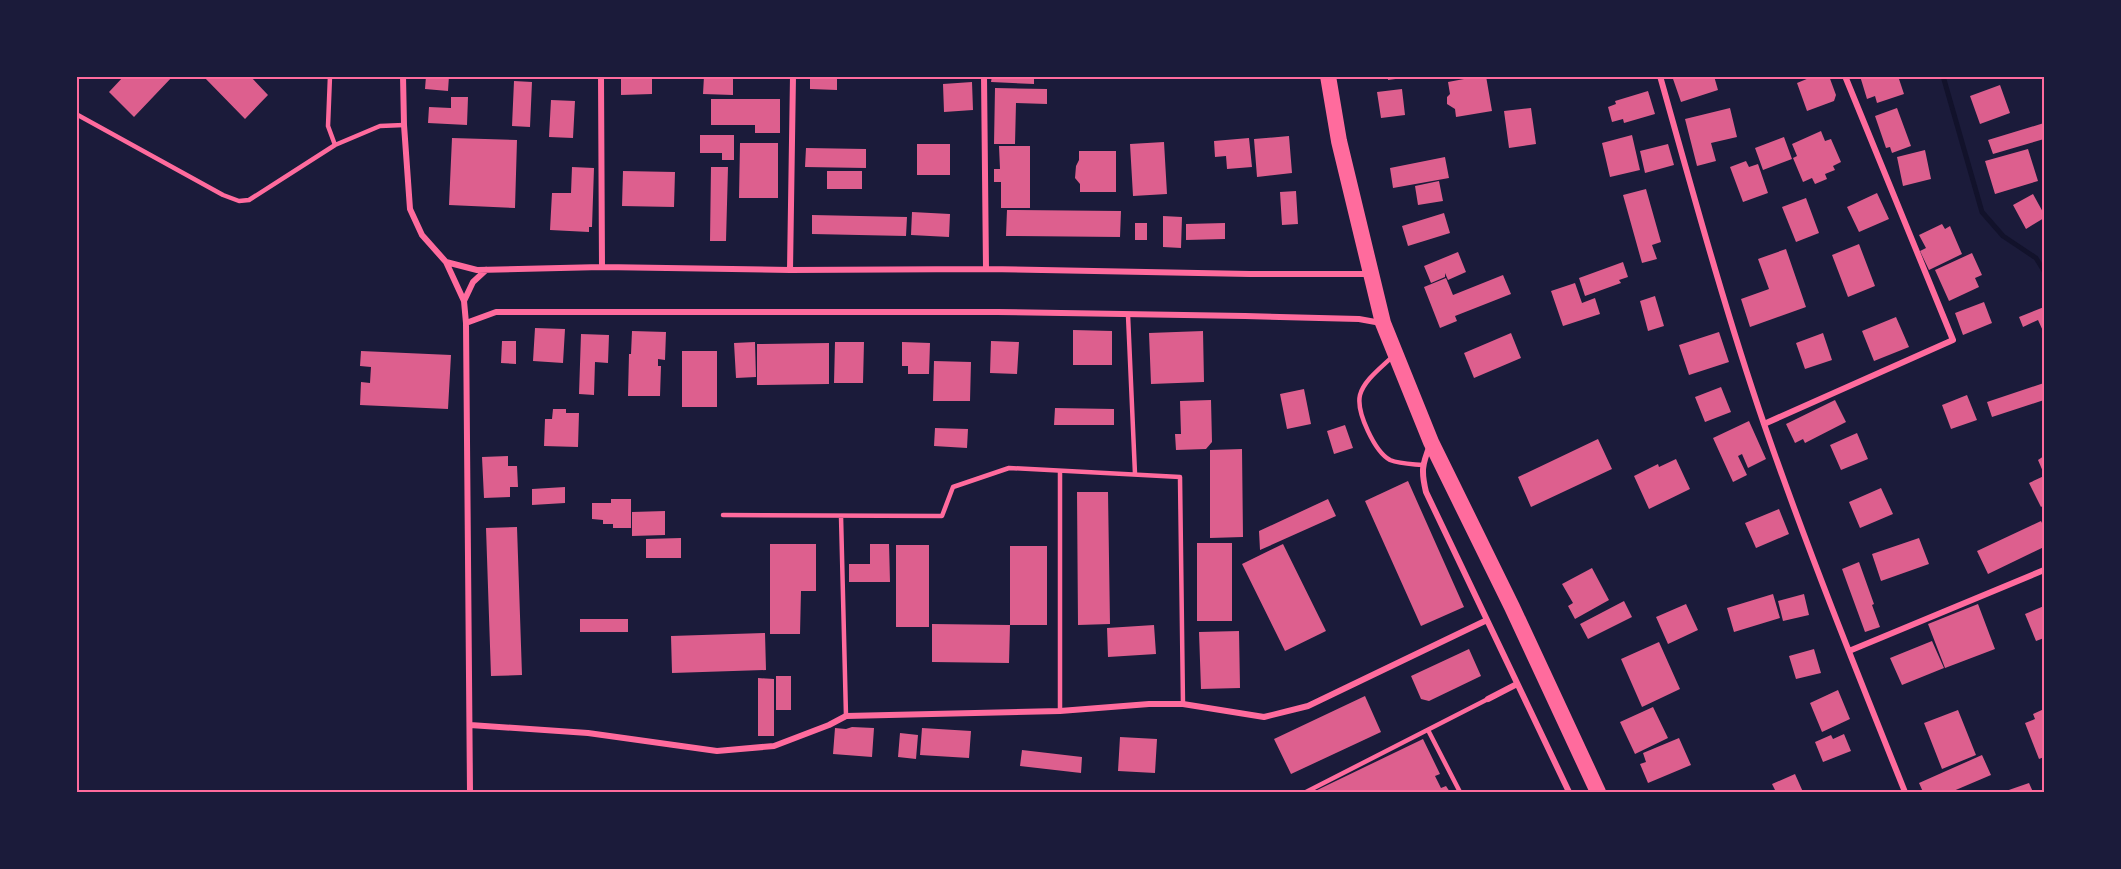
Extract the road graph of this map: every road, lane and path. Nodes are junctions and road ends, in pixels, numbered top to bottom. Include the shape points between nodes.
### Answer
1 (330, 76) edge
2 (404, 76) edge
3 (601, 76) edge
4 (793, 76) edge
5 (984, 76) edge
6 (1328, 76) edge
7 (1660, 76) edge
8 (1845, 76) edge
9 (76, 114) edge
10 (404, 124) junction
11 (335, 145) junction
12 (446, 262) junction
13 (602, 267) junction
14 (986, 269) junction
15 (487, 270) junction
16 (790, 270) junction
17 (1369, 274) junction
18 (464, 301) junction
19 (1128, 315) junction
20 (466, 323) junction
21 (1383, 323) junction
22 (1395, 354) junction
23 (1764, 424) junction
24 (1431, 442) junction
25 (1422, 465) junction
26 (1060, 471) junction
27 (1135, 474) junction
28 (723, 515) dead end
29 (841, 516) junction
30 (2044, 570) edge
31 (1487, 620) junction
32 (1849, 651) junction
33 (1517, 684) junction
34 (1488, 699) joint
35 (1183, 704) junction
36 (1060, 711) junction
37 (846, 716) junction
38 (470, 725) junction
39 (1428, 730) junction
40 (470, 792) edge
41 (1306, 792) edge
42 (1460, 792) edge
43 (1569, 792) edge
44 (1598, 792) edge
45 (1905, 792) edge

1 - 11 lane via 328,126
2 - 10 street
3 - 13 street
4 - 16 street
5 - 14 street
6 - 17 highway
7 - 23 street
8 - 23 street via 1953,340
9 - 11 lane via 239,201 249,200
10 - 11 lane via 380,126
10 - 12 street via 410,209 422,235
12 - 15 street
12 - 18 street
13 - 15 street
13 - 16 street
14 - 16 street
14 - 17 street
15 - 18 street via 473,282
17 - 21 highway
18 - 20 street
19 - 20 street via 496,312
19 - 21 street via 1359,319
19 - 27 lane
20 - 38 street
21 - 22 highway
22 - 24 highway
22 - 25 lane via 1367,382 1360,395 1360,408 1371,440 1389,459
23 - 32 street
24 - 25 street
24 - 44 highway
25 - 31 street via 1426,492
26 - 27 lane
26 - 29 lane via 1009,468 953,486 942,516
26 - 36 lane
27 - 35 lane via 1180,477
28 - 29 lane
29 - 37 lane
30 - 32 street
31 - 33 street
31 - 35 street via 1308,706 1264,717
32 - 45 street
33 - 34 street
33 - 43 street
34 - 39 lane
35 - 36 street
36 - 37 street
37 - 38 street via 774,746 717,751 588,733
38 - 40 street
39 - 41 lane
39 - 42 lane

